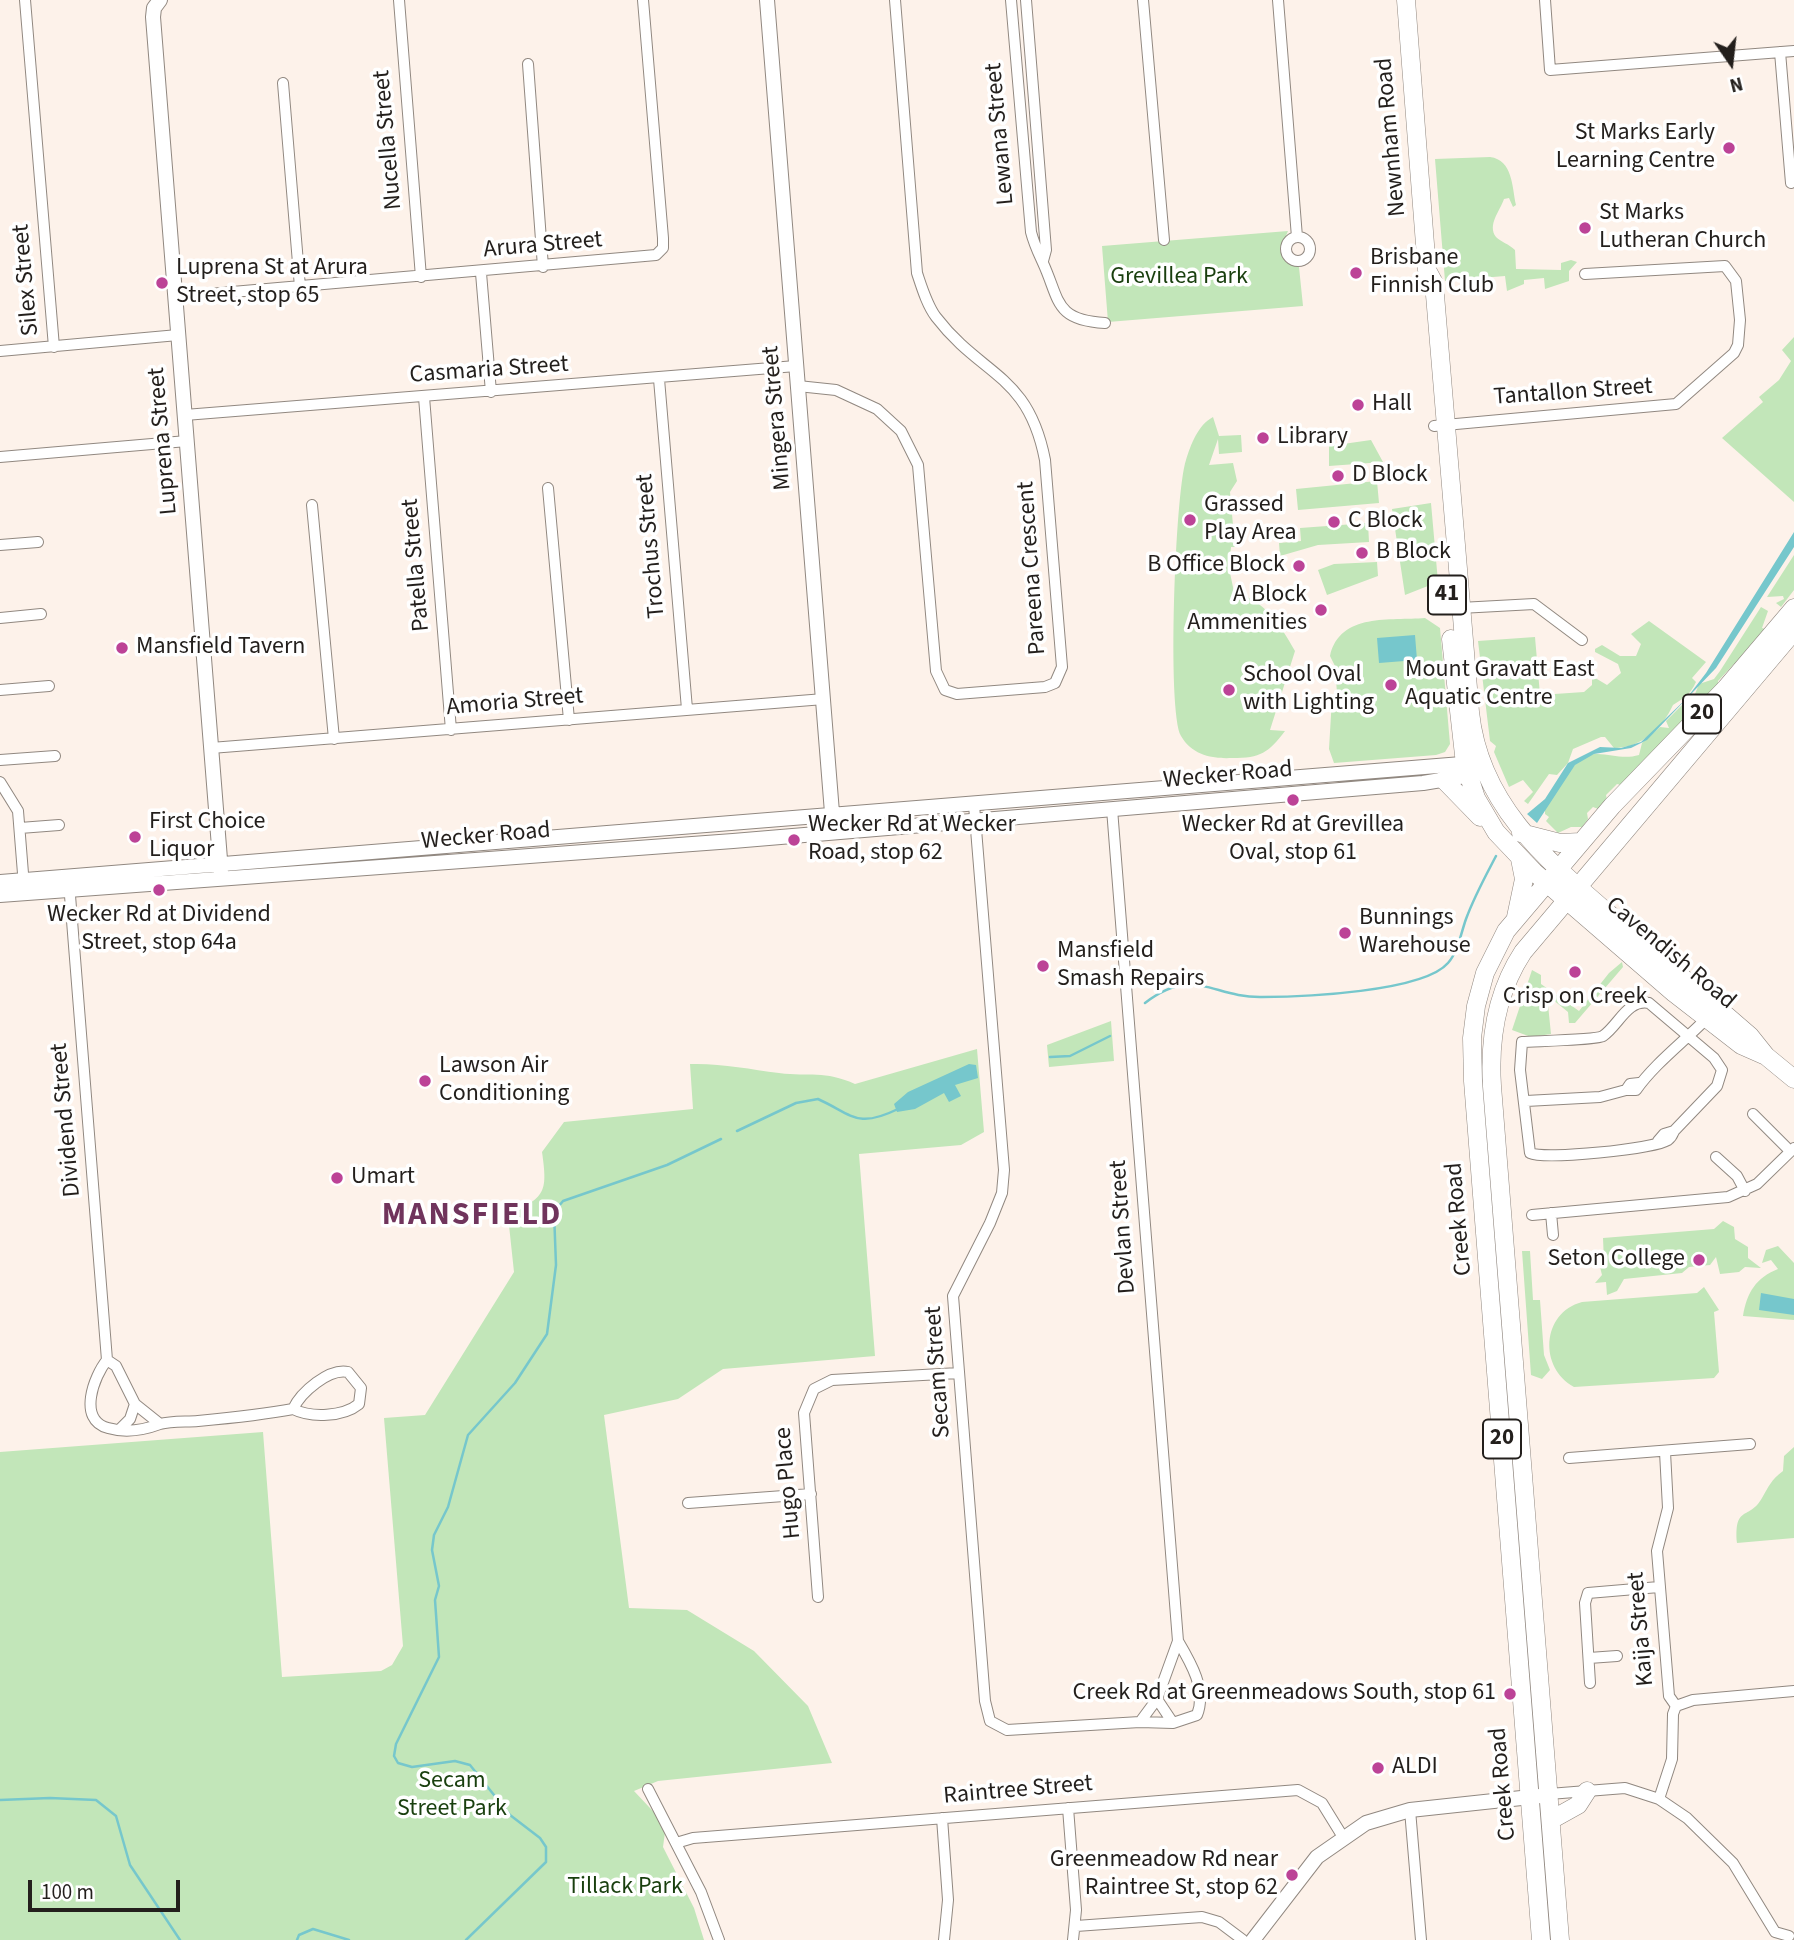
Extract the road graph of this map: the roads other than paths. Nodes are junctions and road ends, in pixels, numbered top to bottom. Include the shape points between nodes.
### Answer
1 (25, 0) edge
2 (160, 0) edge
3 (399, 0) edge
4 (643, 0) edge
5 (767, 0) edge
6 (895, 0) edge
7 (1011, 0) edge
8 (1026, 0) edge
9 (1143, 0) edge
10 (1278, 0) edge
11 (1406, 0) edge
12 (1545, 0) edge
13 (1794, 51) edge
14 (1780, 52) junction
15 (528, 64) dead end
16 (283, 83) dead end
17 (1791, 183) dead end
18 (1297, 237) dead end
19 (1164, 240) dead end
20 (1043, 261) junction
21 (543, 267) junction
22 (481, 272) junction
23 (1585, 274) dead end
24 (421, 277) junction
25 (300, 287) junction
26 (176, 297) junction
27 (1105, 323) dead end
28 (178, 335) junction
29 (54, 347) junction
30 (0, 351) edge
31 (796, 366) junction
32 (659, 379) junction
33 (798, 386) junction
34 (491, 392) junction
35 (424, 397) junction
36 (185, 415) junction
37 (1440, 425) junction
38 (187, 441) junction
39 (0, 457) edge
40 (548, 488) dead end
41 (312, 505) dead end
42 (38, 542) dead end
43 (0, 545) edge
44 (1460, 608) junction
45 (1794, 608) edge
46 (41, 614) dead end
47 (0, 618) edge
48 (1794, 631) edge
49 (1582, 640) dead end
50 (49, 687) dead end
51 (0, 690) edge
52 (824, 699) junction
53 (687, 709) junction
54 (569, 720) junction
55 (451, 730) junction
56 (334, 739) junction
57 (211, 748) junction
58 (55, 755) dead end
59 (0, 760) edge
60 (1474, 769) junction
61 (1444, 780) junction
62 (0, 782) edge
63 (974, 804) junction
64 (1112, 809) junction
65 (832, 816) junction
66 (976, 821) junction
67 (1489, 822) junction
68 (60, 825) dead end
69 (20, 828) junction
70 (834, 831) junction
71 (1521, 833) junction
72 (561, 838) junction
73 (1581, 842) junction
74 (459, 846) junction
75 (562, 853) junction
76 (1520, 859) junction
77 (461, 862) junction
78 (1598, 862) junction
79 (220, 864) junction
80 (1553, 876) junction
81 (222, 880) junction
82 (0, 882) edge
83 (69, 884) junction
84 (24, 887) junction
85 (1571, 892) junction
86 (0, 895) edge
87 (1595, 912) junction
88 (1516, 918) junction
89 (1547, 922) junction
90 (1711, 1013) junction
91 (1688, 1035) junction
92 (1794, 1079) edge
93 (1526, 1101) junction
94 (1753, 1114) dead end
95 (1792, 1149) edge
96 (1716, 1157) dead end
97 (1745, 1191) junction
98 (1551, 1213) junction
99 (1532, 1215) dead end
100 (1553, 1235) dead end
101 (107, 1360) junction
102 (959, 1373) junction
103 (135, 1404) junction
104 (293, 1409) junction
105 (160, 1424) junction
106 (120, 1429) junction
107 (1585, 1444) dead end
108 (1750, 1444) dead end
109 (1665, 1452) junction
110 (1569, 1458) dead end
111 (1586, 1458) junction
112 (811, 1494) junction
113 (688, 1503) dead end
114 (1659, 1587) junction
115 (818, 1597) dead end
116 (1178, 1642) junction
117 (1617, 1656) dead end
118 (1589, 1658) junction
119 (1590, 1683) dead end
120 (1794, 1691) edge
121 (1157, 1699) junction
122 (1676, 1706) junction
123 (1140, 1722) junction
124 (1173, 1723) junction
125 (648, 1789) dead end
126 (1587, 1790) junction
127 (1549, 1794) junction
128 (1530, 1797) junction
129 (1658, 1799) junction
130 (1068, 1808) junction
131 (1410, 1810) junction
132 (942, 1818) junction
133 (1551, 1820) junction
134 (1343, 1837) junction
135 (676, 1843) junction
136 (1076, 1926) junction
137 (1774, 1936) edge
138 (1789, 1936) dead end
139 (719, 1940) edge
140 (944, 1940) edge
141 (1073, 1940) edge
142 (1243, 1940) edge
143 (1253, 1940) edge
144 (1420, 1940) edge
145 (1541, 1940) edge
146 (1560, 1940) edge

1 - 29 street, Silex Street
2 - 26 street, Luprena Street via 153,17
3 - 24 street, Nucella Street
4 - 21 street, Arura Street via 663,248 651,258
5 - 31 street, Mingera Street
6 - 33 street, Pareena Crescent via 917,273 924,294 935,316 1028,405 1040,431 1062,667 1055,683 957,694 945,690 936,671 918,465 901,431 877,409 836,390
7 - 20 street, Lewana Street via 1031,232
8 - 20 street, Lewana Street via 1046,250
9 - 19 street
10 - 18 street
11 - 37 main road, Newnham Road / 41 via 1427,270 1423,284
12 - 14 street via 1550,70
13 - 14 street
14 - 17 street
15 - 21 street
16 - 25 street
20 - 27 street, Lewana Street via 1060,306 1084,321
21 - 22 street, Arura Street
22 - 24 street, Arura Street
22 - 34 street
23 - 37 street, Tantallon Street via 1716,265 1730,269 1736,281 1740,320 1737,349 1676,404
24 - 25 street, Arura Street
25 - 26 street, Arura Street
26 - 28 street, Luprena Street
28 - 29 street
28 - 36 street, Luprena Street
29 - 30 street
31 - 32 street, Casmaria Street
31 - 33 street, Mingera Street
32 - 34 street, Casmaria Street
32 - 53 street, Trochus Street
33 - 52 street, Mingera Street
34 - 35 street, Casmaria Street
35 - 36 street, Casmaria Street
35 - 55 street, Patella Street
36 - 38 street, Luprena Street
37 - 44 main road, Newnham Road / 41
37 - 60 main road, Newnham Road / 41 via 1458,722
38 - 39 street
38 - 57 street, Luprena Street
40 - 54 street
41 - 56 street
42 - 43 street
44 - 49 street via 1534,604
44 - 60 main road, Newnham Road / 41
45 - 73 main road, Creek Road / 20 via 1726,688
46 - 47 street
48 - 78 main road, Creek Road / 20
50 - 51 street
52 - 53 street, Amoria Street
52 - 65 street, Mingera Street
53 - 54 street, Amoria Street
54 - 55 street, Amoria Street
55 - 56 street, Amoria Street
56 - 57 street, Amoria Street
57 - 79 street, Luprena Street
58 - 59 street
60 - 61 street, Wecker Road
60 - 63 street, Wecker Road
60 - 67 main road, Newnham Road / 41
60 - 71 main road, Newnham Road / 41
61 - 64 street, Wecker Road
61 - 67 main road
62 - 69 street via 18,811
63 - 65 street, Wecker Road
63 - 66 street
64 - 66 street, Wecker Road
64 - 116 street, Devlan Street
65 - 70 street, Mingera Street
65 - 72 street, Wecker Road
66 - 70 street, Wecker Road
66 - 102 street, Secam Street via 1004,1170 1002,1193 990,1223 953,1297
67 - 76 main road, Newnham Road / 41
68 - 69 street
69 - 84 street
70 - 75 street, Wecker Road
71 - 73 main road via 1560,843
71 - 80 main road, Newnham Road / 41
72 - 74 street, Wecker Road
72 - 75 street
73 - 80 main road, Creek Road / 20
74 - 77 street
74 - 79 street, Wecker Road
75 - 77 street, Wecker Road
76 - 80 main road, Newnham Road / 41
76 - 88 main road via 1524,879
77 - 81 street, Wecker Road
78 - 85 main road, Creek Road / 20
78 - 87 main road
79 - 81 street, Luprena Street
79 - 83 street, Wecker Road
80 - 85 main road, Cavendish Road / 41
80 - 88 main road, Creek Road / 20
81 - 83 street, Wecker Road
82 - 84 street, Wecker Road
83 - 84 street, Wecker Road
83 - 101 street, Dividend Street
84 - 86 street, Wecker Road
85 - 87 main road, Cavendish Road / 41
85 - 89 main road, Creek Road / 20
87 - 89 main road
87 - 90 main road, Cavendish Road / 41
88 - 128 main road, Creek Road / 20 via 1491,959 1480,989 1472,1055
89 - 127 main road, Creek Road / 20 via 1515,964 1505,986 1493,1030 1491,1068
90 - 91 street
90 - 92 main road, Cavendish Road / 41 via 1741,1045 1766,1056
91 - 93 street via 1636,1090
91 - 93 street via 1653,1005 1642,1002 1595,1039 1522,1042 1520,1070
91 - 93 street via 1720,1063 1722,1074 1717,1086 1658,1142 1630,1149 1535,1156 1528,1149
94 - 95 street
95 - 97 street
96 - 97 street via 1737,1176
97 - 98 street via 1718,1198
98 - 99 street
98 - 100 street
101 - 103 street via 116,1366
101 - 106 street, Dividend Street via 93,1389 91,1410 101,1425
102 - 112 street, Hugo Place via 832,1380 814,1389 804,1413
102 - 123 street, Secam Street via 990,1721 1007,1730
103 - 105 street
103 - 106 street
104 - 104 street via 332,1373 348,1373 361,1388 359,1404 352,1410 304,1414
104 - 105 street
105 - 106 street
107 - 111 street
108 - 109 street
109 - 111 street
109 - 114 street, Kaija Street via 1668,1508 1657,1541
110 - 111 street
112 - 113 street
112 - 115 street, Hugo Place
114 - 118 street via 1588,1593
114 - 122 street, Kaija Street via 1669,1696
116 - 121 street, Devlan Street
116 - 124 street, Devlan Street via 1202,1704 1197,1715
117 - 118 street
118 - 119 street
120 - 122 street via 1693,1700
121 - 123 street, Devlan Street
121 - 124 street
122 - 129 street, Kaija Street via 1672,1759
123 - 124 street
125 - 135 street
126 - 127 street
126 - 129 street via 1635,1789
126 - 133 main road via 1578,1805
127 - 128 street
127 - 133 main road, Creek Road / 20
128 - 131 street
128 - 145 main road, Creek Road / 20
129 - 137 street via 1686,1818 1733,1863
130 - 132 street, Raintree Street
130 - 134 street, Raintree Street via 1298,1790 1322,1803
130 - 136 street
131 - 134 street via 1366,1823
131 - 144 street
132 - 135 street, Raintree Street
132 - 140 street via 948,1900
133 - 146 main road, Creek Road / 20
134 - 143 street via 1311,1864
135 - 139 street
136 - 141 street
136 - 142 street via 1202,1917 1219,1922
137 - 138 street

